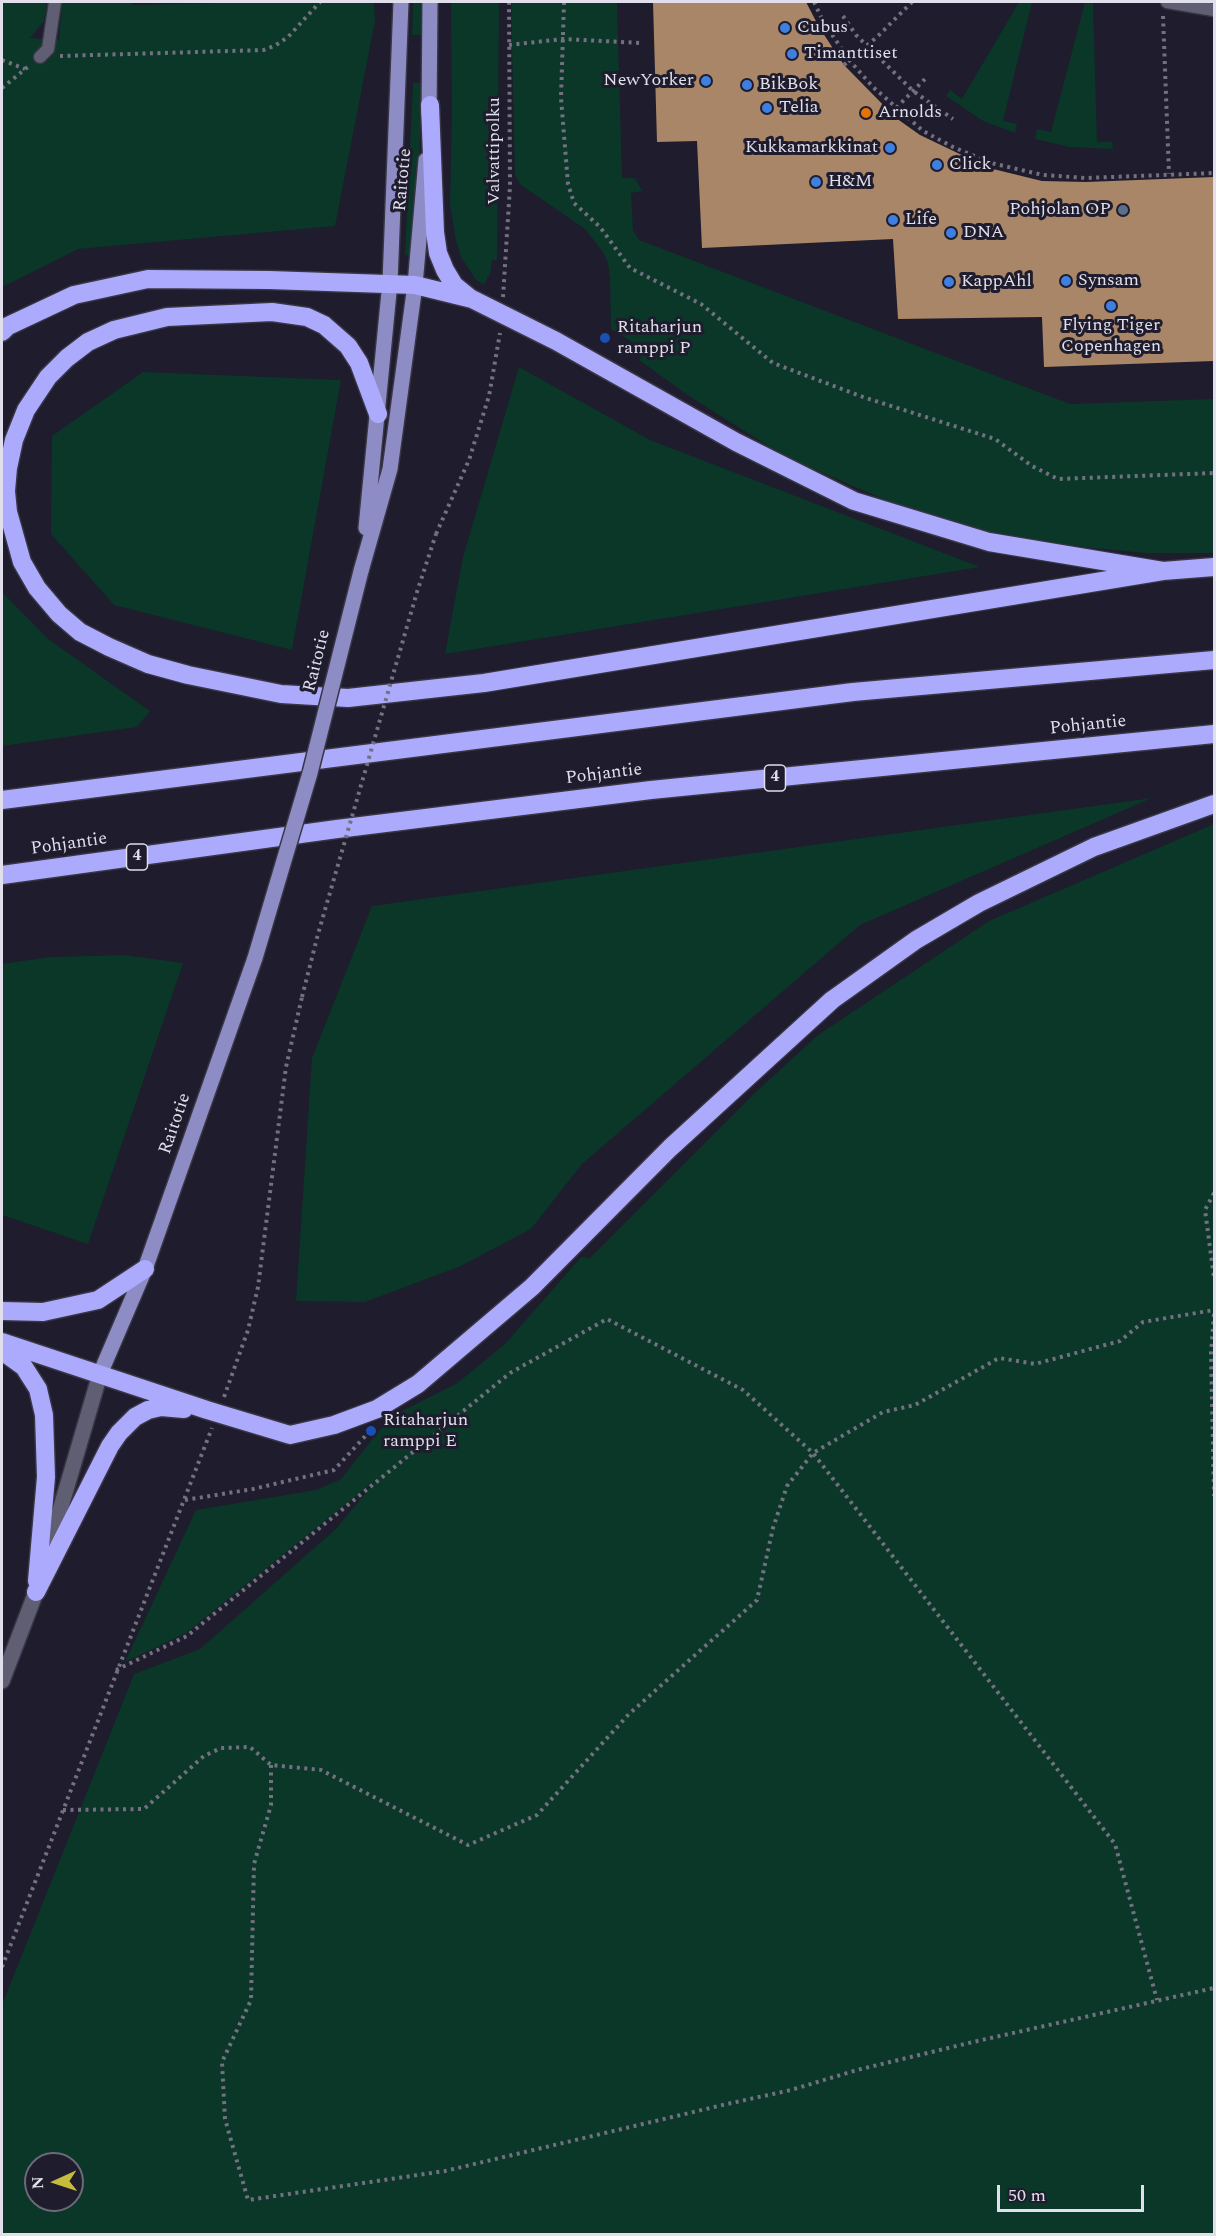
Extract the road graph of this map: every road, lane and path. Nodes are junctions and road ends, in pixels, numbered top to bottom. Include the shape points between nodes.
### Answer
1 (55, 2) edge
2 (320, 2) edge
3 (401, 2) edge
4 (430, 2) edge
5 (509, 2) edge
6 (564, 2) edge
7 (814, 2) edge
8 (912, 2) edge
9 (1165, 7) edge
10 (1215, 10) edge
11 (843, 15) dead end
12 (563, 39) junction
13 (641, 43) dead end
14 (509, 45) junction
15 (866, 45) junction
16 (40, 57) junction
17 (2, 60) edge
18 (850, 60) junction
19 (844, 65) dead end
20 (25, 69) junction
21 (927, 77) dead end
22 (2, 88) edge
23 (912, 91) junction
24 (430, 105) junction
25 (896, 108) junction
26 (891, 113) dead end
27 (953, 119) dead end
28 (1215, 172) edge
29 (1169, 174) junction
30 (390, 282) junction
31 (415, 285) junction
32 (472, 299) junction
33 (503, 300) dead end
34 (500, 329) dead end
35 (2, 332) edge
36 (378, 414) junction
37 (1215, 473) edge
38 (1215, 567) edge
39 (361, 571) junction
40 (1163, 571) junction
41 (1215, 660) edge
42 (1215, 734) edge
43 (2, 800) edge
44 (1215, 804) edge
45 (60, 867) junction
46 (2, 875) edge
47 (2, 885) edge
48 (1215, 1193) edge
49 (146, 1269) junction
50 (1215, 1278) edge
51 (2, 1311) edge
52 (1215, 1312) edge
53 (2, 1342) edge
54 (2, 1351) edge
55 (100, 1374) junction
56 (214, 1413) junction
57 (371, 1431) dead end
58 (813, 1453) junction
59 (1215, 1496) edge
60 (184, 1500) junction
61 (36, 1592) junction
62 (116, 1670) junction
63 (2, 1682) edge
64 (271, 1765) junction
65 (63, 1810) junction
66 (2, 1967) edge
67 (1215, 1988) edge
68 (1157, 2000) junction

1 - 16 lane via 48,49
2 - 16 path via 288,37 264,50
3 - 30 main road, Raitotie
4 - 24 main road, Raitotie
5 - 14 path, Valvattipolku
6 - 12 path
7 - 18 path
8 - 15 path
9 - 10 lane
9 - 29 path
11 - 15 path
12 - 13 path
12 - 14 path
12 - 37 path via 561,98 568,184 574,204 600,227 630,268 701,304 773,363 863,397 995,439 1058,479
14 - 33 path, Valvattipolku via 510,186
15 - 18 path
15 - 23 path
16 - 20 path
17 - 20 path
18 - 19 path
18 - 25 path
20 - 22 path
21 - 23 path
23 - 25 path
23 - 27 path
24 - 31 main road, Raitotie
24 - 32 highway via 438,253 454,285
25 - 26 path
25 - 29 path via 953,147 991,163 1043,176
28 - 29 path
30 - 31 highway
30 - 35 highway via 148,279 74,295
30 - 36 main road, Raitotie
31 - 32 highway
31 - 39 main road, Raitotie via 390,470
32 - 40 highway via 556,340 755,453 854,501 989,542
34 - 56 path, bridge via 489,396 469,460 436,534 417,592 318,933 286,1067 258,1287 248,1330
36 - 39 main road, Raitotie
36 - 40 highway via 348,346 324,325 307,317 272,312 178,316 114,330 88,342 48,377 18,430 6,491 22,562 58,614 80,632 128,656 233,685 281,694 348,698 484,683
38 - 40 highway
39 - 49 main road, Raitotie, bridge via 310,773 255,958
41 - 43 highway via 853,692
42 - 45 highway, Pohjantie / 4 via 651,790
44 - 56 highway via 1094,847 979,903 916,940 832,1000 670,1148 532,1287 418,1384 385,1404 334,1425 290,1435
45 - 46 highway, Pohjantie / 4
45 - 47 highway
48 - 50 path via 1205,1210
49 - 51 highway via 98,1300 43,1312
49 - 55 main road, Raitotie
52 - 58 path via 1143,1322 1120,1341 1035,1364 999,1358 915,1405 883,1412
52 - 59 path via 1211,1353
53 - 55 highway
54 - 61 highway via 29,1374 38,1389 44,1415 46,1477
55 - 56 highway
55 - 61 main road, Raitotie
56 - 60 path
56 - 61 highway via 161,1407 135,1417 119,1433
57 - 60 path via 334,1470
58 - 62 path via 743,1390 607,1319 510,1373 187,1636
58 - 64 path via 787,1486 772,1528 757,1600 629,1714 537,1815 468,1845 321,1770
58 - 68 path via 1115,1844
60 - 62 path
61 - 63 main road, Raitotie
62 - 65 path
64 - 65 path via 250,1747 220,1748 204,1756 144,1809
64 - 68 path via 270,1805 254,1864 251,2000 222,2062 225,2119 248,2200 445,2171
65 - 66 path
67 - 68 path

